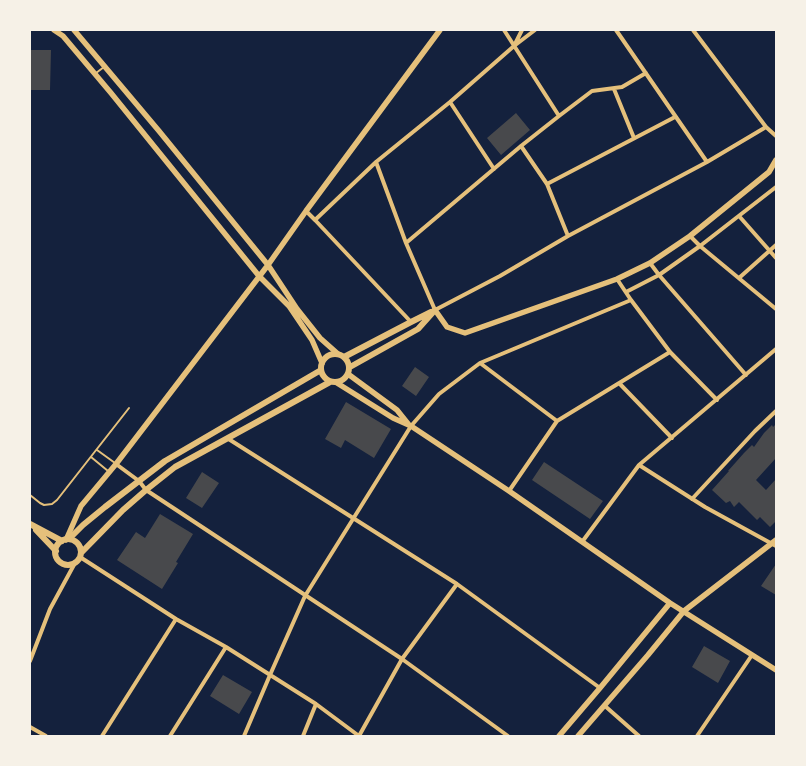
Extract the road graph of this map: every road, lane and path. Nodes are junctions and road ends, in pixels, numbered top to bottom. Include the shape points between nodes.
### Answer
1 (54, 30) edge
2 (74, 30) edge
3 (440, 30) edge
4 (504, 30) edge
5 (522, 30) edge
6 (535, 30) edge
7 (616, 30) edge
8 (693, 30) edge
9 (514, 46) junction
10 (105, 66) junction
11 (95, 74) junction
12 (646, 74) junction
13 (614, 88) junction
14 (450, 102) junction
15 (559, 116) junction
16 (675, 117) junction
17 (766, 127) junction
18 (776, 136) edge
19 (634, 138) junction
20 (521, 146) junction
21 (776, 160) edge
22 (376, 162) junction
23 (707, 162) junction
24 (494, 169) junction
25 (547, 184) junction
26 (776, 187) edge
27 (306, 212) junction
28 (739, 216) junction
29 (315, 220) junction
30 (568, 236) junction
31 (690, 236) junction
32 (406, 243) junction
33 (776, 245) edge
34 (700, 246) junction
35 (770, 251) junction
36 (776, 258) edge
37 (650, 263) junction
38 (268, 265) junction
39 (659, 275) junction
40 (259, 276) junction
41 (739, 278) junction
42 (617, 279) junction
43 (626, 292) junction
44 (631, 300) junction
45 (776, 309) edge
46 (435, 310) junction
47 (410, 322) junction
48 (776, 349) edge
49 (670, 352) junction
50 (341, 356) junction
51 (322, 362) junction
52 (480, 363) junction
53 (350, 367) junction
54 (321, 370) junction
55 (348, 374) junction
56 (746, 375) junction
57 (330, 382) junction
58 (337, 383) junction
59 (619, 383) junction
60 (717, 400) junction
61 (129, 408) dead end
62 (776, 411) edge
63 (557, 421) junction
64 (411, 426) junction
65 (227, 438) junction
66 (672, 438) junction
67 (97, 450) junction
68 (91, 457) junction
69 (116, 464) junction
70 (639, 466) junction
71 (109, 472) junction
72 (139, 481) junction
73 (146, 490) junction
74 (509, 491) junction
75 (30, 495) edge
76 (692, 499) junction
77 (353, 519) junction
78 (31, 525) edge
79 (66, 540) junction
80 (582, 542) junction
81 (775, 544) edge
82 (56, 550) junction
83 (81, 555) junction
84 (75, 563) junction
85 (457, 584) junction
86 (306, 596) junction
87 (670, 603) junction
88 (684, 611) junction
89 (176, 619) junction
90 (226, 647) junction
91 (752, 655) junction
92 (402, 659) junction
93 (30, 660) edge
94 (776, 670) edge
95 (270, 675) junction
96 (600, 688) junction
97 (316, 704) junction
98 (605, 706) junction
99 (30, 727) edge
100 (46, 736) edge
101 (102, 736) edge
102 (170, 736) edge
103 (244, 736) edge
104 (303, 736) edge
105 (359, 736) edge
106 (508, 736) edge
107 (559, 736) edge
108 (578, 736) edge
109 (639, 736) edge
110 (698, 736) edge

1 - 11 street via 63,36
2 - 10 street
3 - 27 street
4 - 9 street
5 - 9 street
6 - 9 street
7 - 12 street
8 - 17 street
9 - 14 street
9 - 15 street
10 - 11 lane
10 - 38 street
11 - 40 street
12 - 13 street via 622,88
12 - 16 street
13 - 15 street via 592,91
13 - 19 street
14 - 22 street
14 - 24 street
15 - 20 street
16 - 19 street
16 - 23 street
17 - 18 street
17 - 23 street
19 - 25 street
20 - 24 street
20 - 25 street
21 - 31 street via 769,172
22 - 29 street
22 - 32 street
23 - 30 street
24 - 32 street
25 - 30 street
26 - 28 street
27 - 29 street
27 - 38 street
28 - 34 street
28 - 35 street
29 - 47 street
30 - 46 street
31 - 34 street
31 - 37 street
32 - 46 street
33 - 35 street
34 - 39 street
34 - 41 street
35 - 36 street
35 - 41 street
37 - 39 street
37 - 42 street
38 - 40 street
38 - 50 street via 320,338
39 - 43 street
39 - 56 street
40 - 51 street via 289,306 312,340
40 - 69 street
41 - 45 street
42 - 43 street
42 - 46 street via 466,333 447,327
43 - 44 street
44 - 49 street
44 - 52 street
46 - 47 main road
46 - 53 main road via 418,329
47 - 50 main road
48 - 56 street
49 - 59 street
49 - 60 street
50 - 51 main road via 332,355
50 - 53 main road via 348,361
51 - 54 main road
52 - 63 street
52 - 64 street via 439,394
53 - 55 main road
54 - 57 main road
54 - 72 main road via 164,461
55 - 58 main road via 344,380
55 - 64 street via 397,410
56 - 60 street
57 - 58 main road
57 - 65 main road
58 - 64 street via 393,418
59 - 63 street
59 - 66 street
60 - 66 street
61 - 67 lane
62 - 76 street
63 - 74 street
64 - 74 street
64 - 77 street
65 - 73 main road via 175,467
65 - 77 street
66 - 70 street
67 - 68 lane
67 - 69 lane
68 - 71 lane
68 - 75 lane via 55,502 44,505
69 - 71 street
69 - 72 street
70 - 76 street
70 - 80 street
71 - 79 street via 81,506
72 - 73 street
72 - 79 main road
73 - 83 main road via 123,510
73 - 86 street
74 - 80 street
76 - 81 street
77 - 85 street
77 - 86 street
78 - 79 main road
78 - 82 main road
79 - 82 main road via 59,544
79 - 83 main road via 73,540 80,546
80 - 87 street
81 - 88 street
82 - 84 main road via 57,558 63,564
83 - 84 main road
83 - 89 street
84 - 93 street via 50,610
85 - 92 street
85 - 96 street
86 - 92 street
86 - 95 street
87 - 88 street
87 - 96 street
88 - 91 street
88 - 98 street
89 - 90 street
89 - 101 street
90 - 95 street
90 - 102 street
91 - 94 street
91 - 110 street
92 - 105 street
92 - 106 street
95 - 97 street
95 - 103 street
96 - 107 street
97 - 104 street
97 - 105 street
98 - 108 street
98 - 109 street
99 - 100 street

